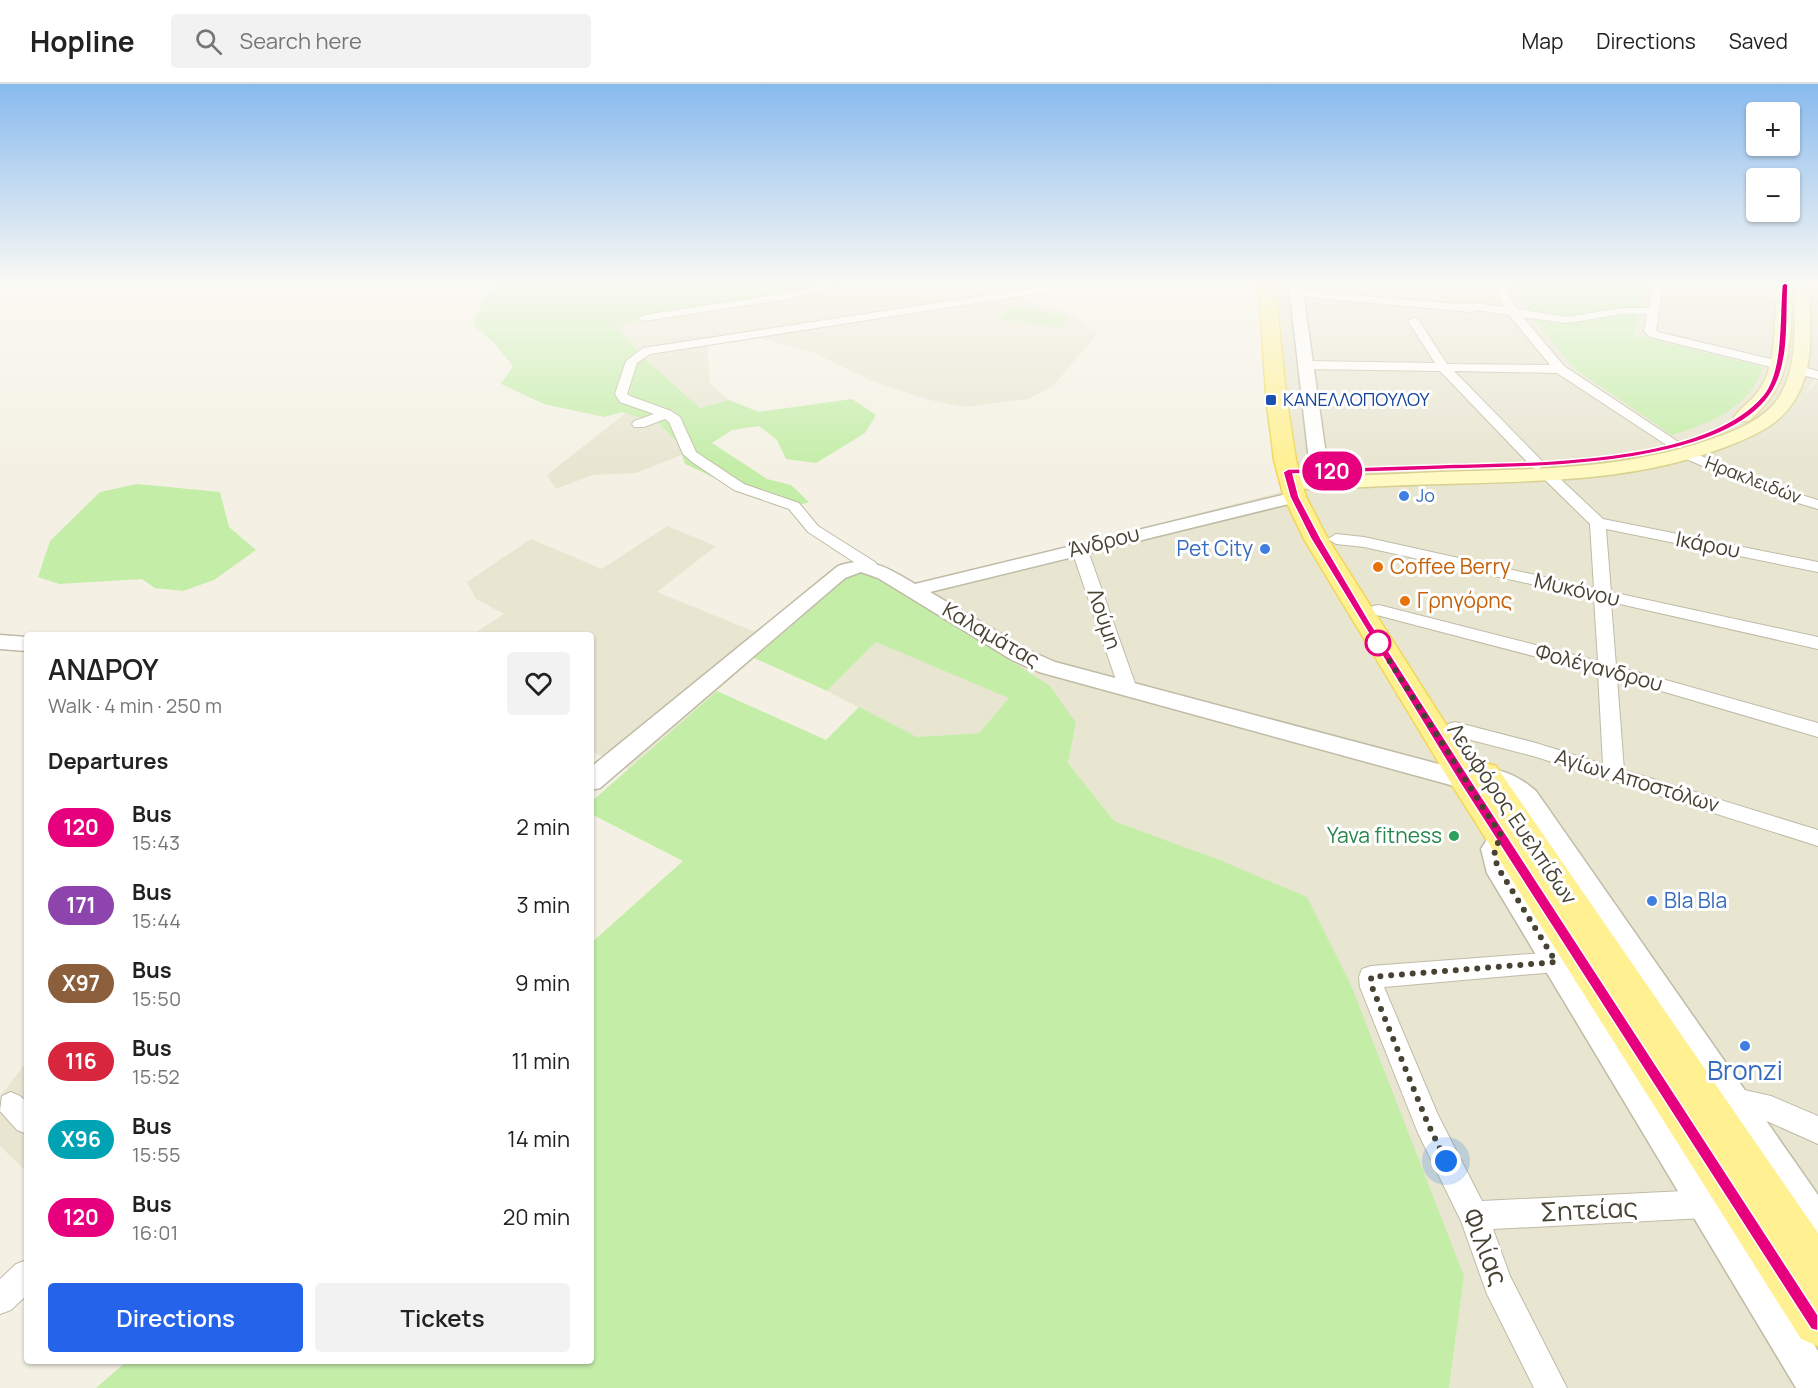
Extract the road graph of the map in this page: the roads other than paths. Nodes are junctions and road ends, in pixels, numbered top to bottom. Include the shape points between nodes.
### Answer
1 (676, 346) edge
2 (1272, 346) edge
3 (1295, 346) edge
4 (1303, 346) edge
5 (1429, 346) edge
6 (1541, 346) edge
7 (1699, 346) edge
8 (1780, 346) edge
9 (1800, 346) edge
10 (1306, 365) junction
11 (1779, 365) junction
12 (1443, 368) junction
13 (1560, 369) junction
14 (1799, 370) junction
15 (1818, 375) edge
16 (666, 414) junction
17 (639, 424) dead end
18 (1683, 450) junction
19 (1543, 470) junction
20 (1298, 481) junction
21 (1818, 505) edge
22 (1598, 523) junction
23 (1336, 539) junction
24 (1079, 548) junction
25 (868, 565) junction
26 (1818, 567) edge
27 (914, 590) junction
28 (1604, 597) junction
29 (1379, 610) junction
30 (0, 642) edge
31 (1818, 643) edge
32 (24, 644) edge
33 (1607, 669) junction
34 (1128, 689) junction
35 (1455, 729) junction
36 (1818, 730) edge
37 (1614, 774) junction
38 (594, 778) edge
39 (1476, 779) junction
40 (1502, 837) junction
41 (1818, 838) edge
42 (1556, 962) junction
43 (1731, 1100) junction
44 (1818, 1130) edge
45 (1704, 1204) junction
46 (1474, 1216) junction
47 (1818, 1226) edge
48 (1818, 1273) edge
49 (24, 1278) edge
50 (0, 1299) edge
51 (1818, 1322) edge
52 (1818, 1387) edge
53 (1551, 1388) edge

1 - 16 street via 643,353 632,361 621,394
2 - 20 main road, Λεωφόρος Ευελπίδων via 1276,395
3 - 20 main road, Λεωφόρος Ευελπίδων
4 - 10 street
5 - 12 street
6 - 13 street, Ηρακλειδών
7 - 11 street
8 - 11 main road
9 - 14 main road
10 - 12 street
10 - 20 street via 1318,462
11 - 18 main road via 1766,396 1750,411
12 - 13 street
12 - 19 street
13 - 18 street, Ηρακλειδών
14 - 15 street
14 - 18 main road via 1785,402 1770,417 1751,430
16 - 17 street
16 - 25 street via 675,420 690,453 697,459 739,487 794,506 813,529
18 - 19 main road via 1624,468
18 - 21 street, Ηρακλειδών via 1764,487
19 - 20 main road
19 - 22 street
20 - 23 main road, Λεωφόρος Ευελπίδων
20 - 24 street, Άνδρου
20 - 39 main road, Λεωφόρος Ευελπίδων via 1316,539 1365,622
22 - 26 street, Ικάρου
22 - 28 street
23 - 28 street, Μυκόνου
23 - 29 main road, Λεωφόρος Ευελπίδων
24 - 27 street, Άνδρου
24 - 34 street, Λούμη
25 - 27 street, Καλαμάτας
25 - 38 street via 854,565 838,574
27 - 34 street, Καλαμάτας via 1033,662
28 - 31 street, Μυκόνου
28 - 33 street
29 - 33 street, Φολέγανδρου
29 - 35 main road, Λεωφόρος Ευελπίδων
30 - 32 street
33 - 36 street, Φολέγανδρου
33 - 37 street
34 - 39 street, Καλαμάτας
35 - 37 street, Αγίων Αποστόλων
35 - 39 main road, Λεωφόρος Ευελπίδων
37 - 41 street, Αγίων Αποστόλων
39 - 40 main road, Λεωφόρος Ευελπίδων
39 - 43 street, Καλαμάτας via 1513,785 1527,798
39 - 48 main road, Λεωφόρος Ευελπίδων
40 - 42 street via 1494,849 1497,866
40 - 51 main road, Λεωφόρος Ευελπίδων
42 - 45 street
42 - 46 street, Φιλίας via 1371,977 1428,1124
43 - 44 street via 1771,1109
43 - 47 street, Καλαμάτας
45 - 46 street, Σητείας
45 - 52 street
46 - 53 street, Φιλίας via 1498,1283
49 - 50 street

